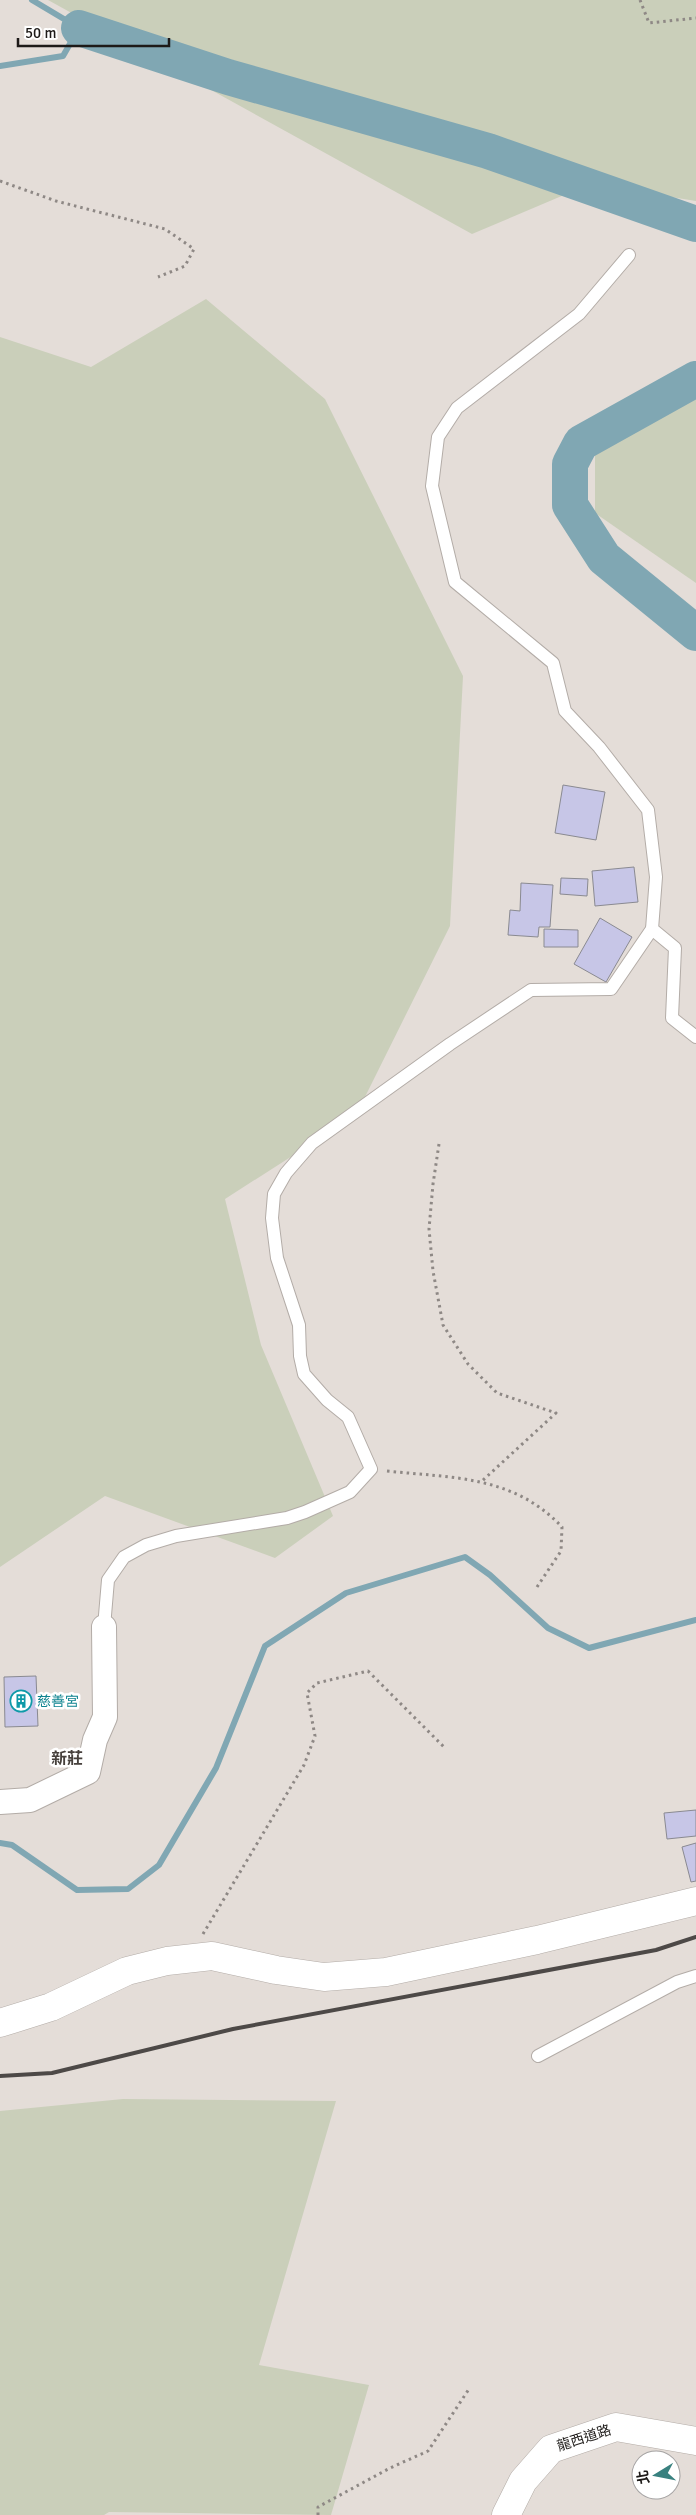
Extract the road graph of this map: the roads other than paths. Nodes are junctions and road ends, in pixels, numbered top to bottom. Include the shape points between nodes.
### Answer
1 (629, 255) dead end
2 (652, 929) junction
3 (696, 1037) edge
4 (104, 1627) joint
5 (0, 1802) edge
6 (696, 1901) edge
7 (696, 1976) edge
8 (0, 2023) edge
9 (538, 2056) dead end
10 (696, 2441) edge
11 (506, 2515) edge

1 - 2 lane via 579,314 457,408 438,437 432,486 455,582 553,663 565,711 599,747 648,810 656,877
2 - 3 lane via 676,948 672,1018
2 - 4 lane via 611,989 531,990 312,1142 286,1173 274,1194 272,1218 277,1258 299,1324 304,1374 327,1400 348,1417 371,1469 350,1492 305,1512 287,1518 176,1536 146,1545 124,1558 108,1580
4 - 5 street via 105,1717 95,1740 88,1772 30,1800
6 - 8 street via 537,1940 386,1972 324,1977 212,1956 167,1960 127,1971 51,2007
7 - 9 lane via 676,1982
10 - 11 street, 龍西道路 via 616,2427 551,2449 523,2481

